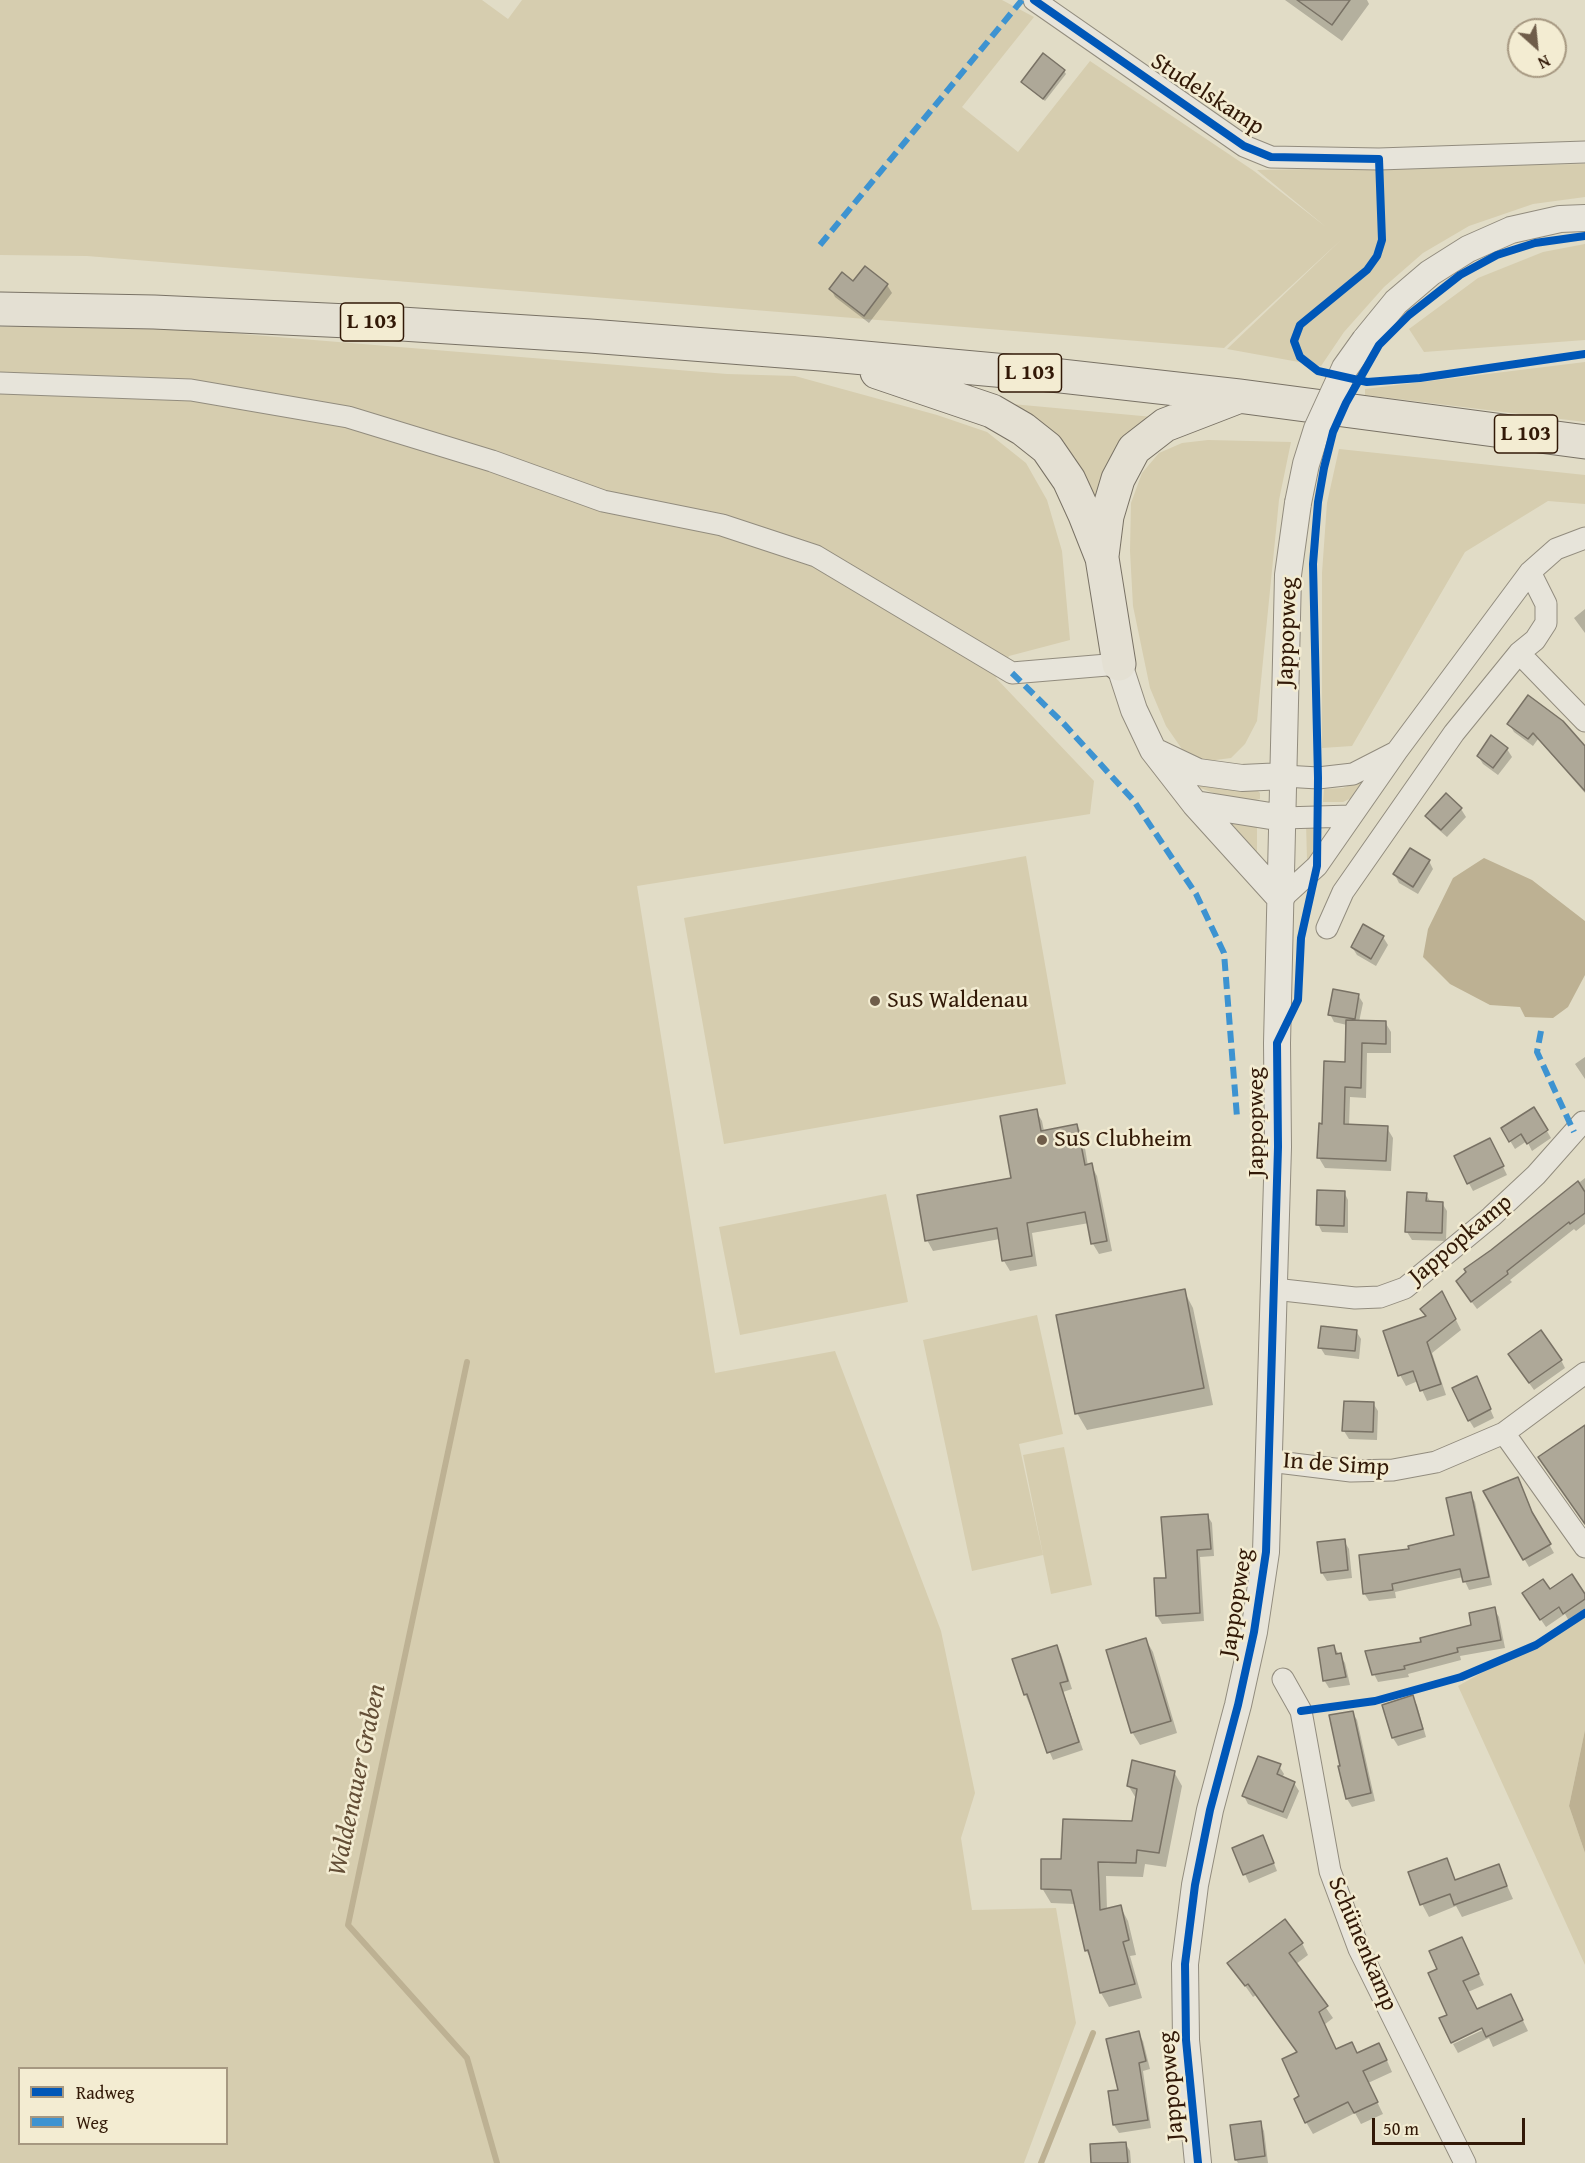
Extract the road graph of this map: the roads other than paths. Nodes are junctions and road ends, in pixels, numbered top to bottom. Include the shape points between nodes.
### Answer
1 (1034, 0) edge
2 (1585, 152) edge
3 (1585, 218) edge
4 (0, 309) edge
5 (821, 354) junction
6 (0, 383) edge
7 (1239, 396) junction
8 (1585, 442) edge
9 (1585, 538) edge
10 (1102, 558) junction
11 (1530, 572) junction
12 (1519, 653) junction
13 (1119, 664) junction
14 (1585, 721) edge
15 (1153, 750) junction
16 (1397, 751) junction
17 (1284, 776) junction
18 (1195, 804) junction
19 (1351, 816) junction
20 (1283, 818) junction
21 (1281, 899) junction
22 (1327, 928) dead end
23 (1584, 1122) edge
24 (1274, 1289) junction
25 (1585, 1373) edge
26 (1504, 1433) junction
27 (1269, 1461) junction
28 (1585, 1547) edge
29 (1283, 1679) dead end
30 (1198, 2163) edge
31 (1465, 2163) edge

1 - 2 street, Studelskamp via 1244,146 1271,157 1379,159
3 - 17 street, Jappopweg, bridge via 1560,219 1511,230 1468,249 1404,295 1345,368 1317,429 1298,503 1288,574
4 - 5 main road, L 103 via 370,322
5 - 7 main road, L 103
5 - 10 main road via 992,411 1023,429 1047,448 1069,480
6 - 13 street via 191,390 348,417 492,461 603,501 722,525 816,556 1012,673
7 - 8 main road, L 103
7 - 10 main road via 1165,425 1134,449 1118,479 1107,516
9 - 11 street via 1556,549
10 - 13 main road
11 - 12 street via 1546,604 1546,623 1535,640
11 - 16 street
12 - 14 street
12 - 22 street via 1454,733 1387,827 1343,892
13 - 15 street
15 - 17 street via 1198,772 1242,778
15 - 18 street
16 - 17 street via 1353,774
16 - 19 street
17 - 20 street, Jappopweg
18 - 20 street
18 - 21 street
19 - 20 street
19 - 21 street via 1317,866
20 - 21 street, Jappopweg
21 - 24 street, Jappopweg
23 - 24 street, Jappopkamp via 1491,1217 1406,1288 1364,1298
24 - 27 street, Jappopweg
25 - 26 street, In de Simp
26 - 27 street, In de Simp via 1436,1462 1393,1470 1352,1471
26 - 28 street
27 - 30 street, Jappopweg via 1261,1594 1208,1821 1185,1964 1186,2040
29 - 31 street, Schünenkamp via 1301,1711 1330,1871 1359,1949

